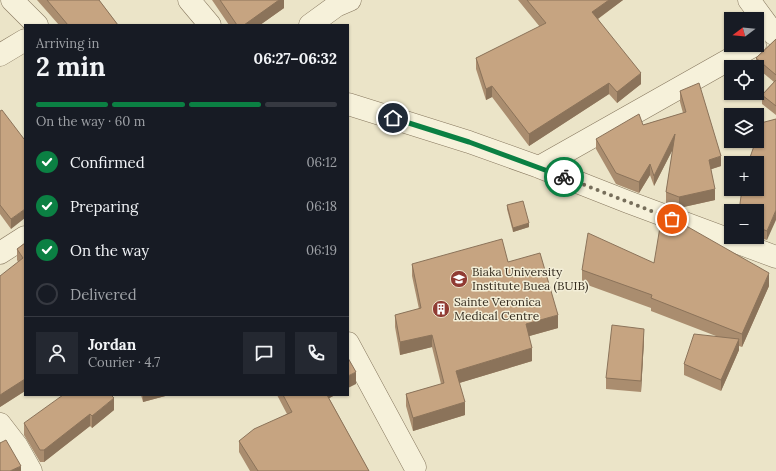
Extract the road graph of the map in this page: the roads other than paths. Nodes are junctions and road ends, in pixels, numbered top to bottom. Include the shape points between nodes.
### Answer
1 (12, 0) edge
2 (189, 0) edge
3 (350, 0) edge
4 (749, 0) edge
5 (36, 24) edge
6 (209, 24) edge
7 (311, 24) edge
8 (766, 39) edge
9 (24, 41) edge
10 (0, 55) edge
11 (349, 104) edge
12 (539, 167) junction
13 (24, 238) edge
14 (0, 253) edge
15 (776, 257) edge
16 (349, 345) edge
17 (0, 424) edge
18 (415, 467) dead end
19 (32, 471) edge

1 - 5 street
2 - 6 street
3 - 7 street via 336,6
4 - 8 street
8 - 12 street
9 - 10 street
11 - 12 street
12 - 15 street
13 - 14 street
16 - 18 street
17 - 19 street

